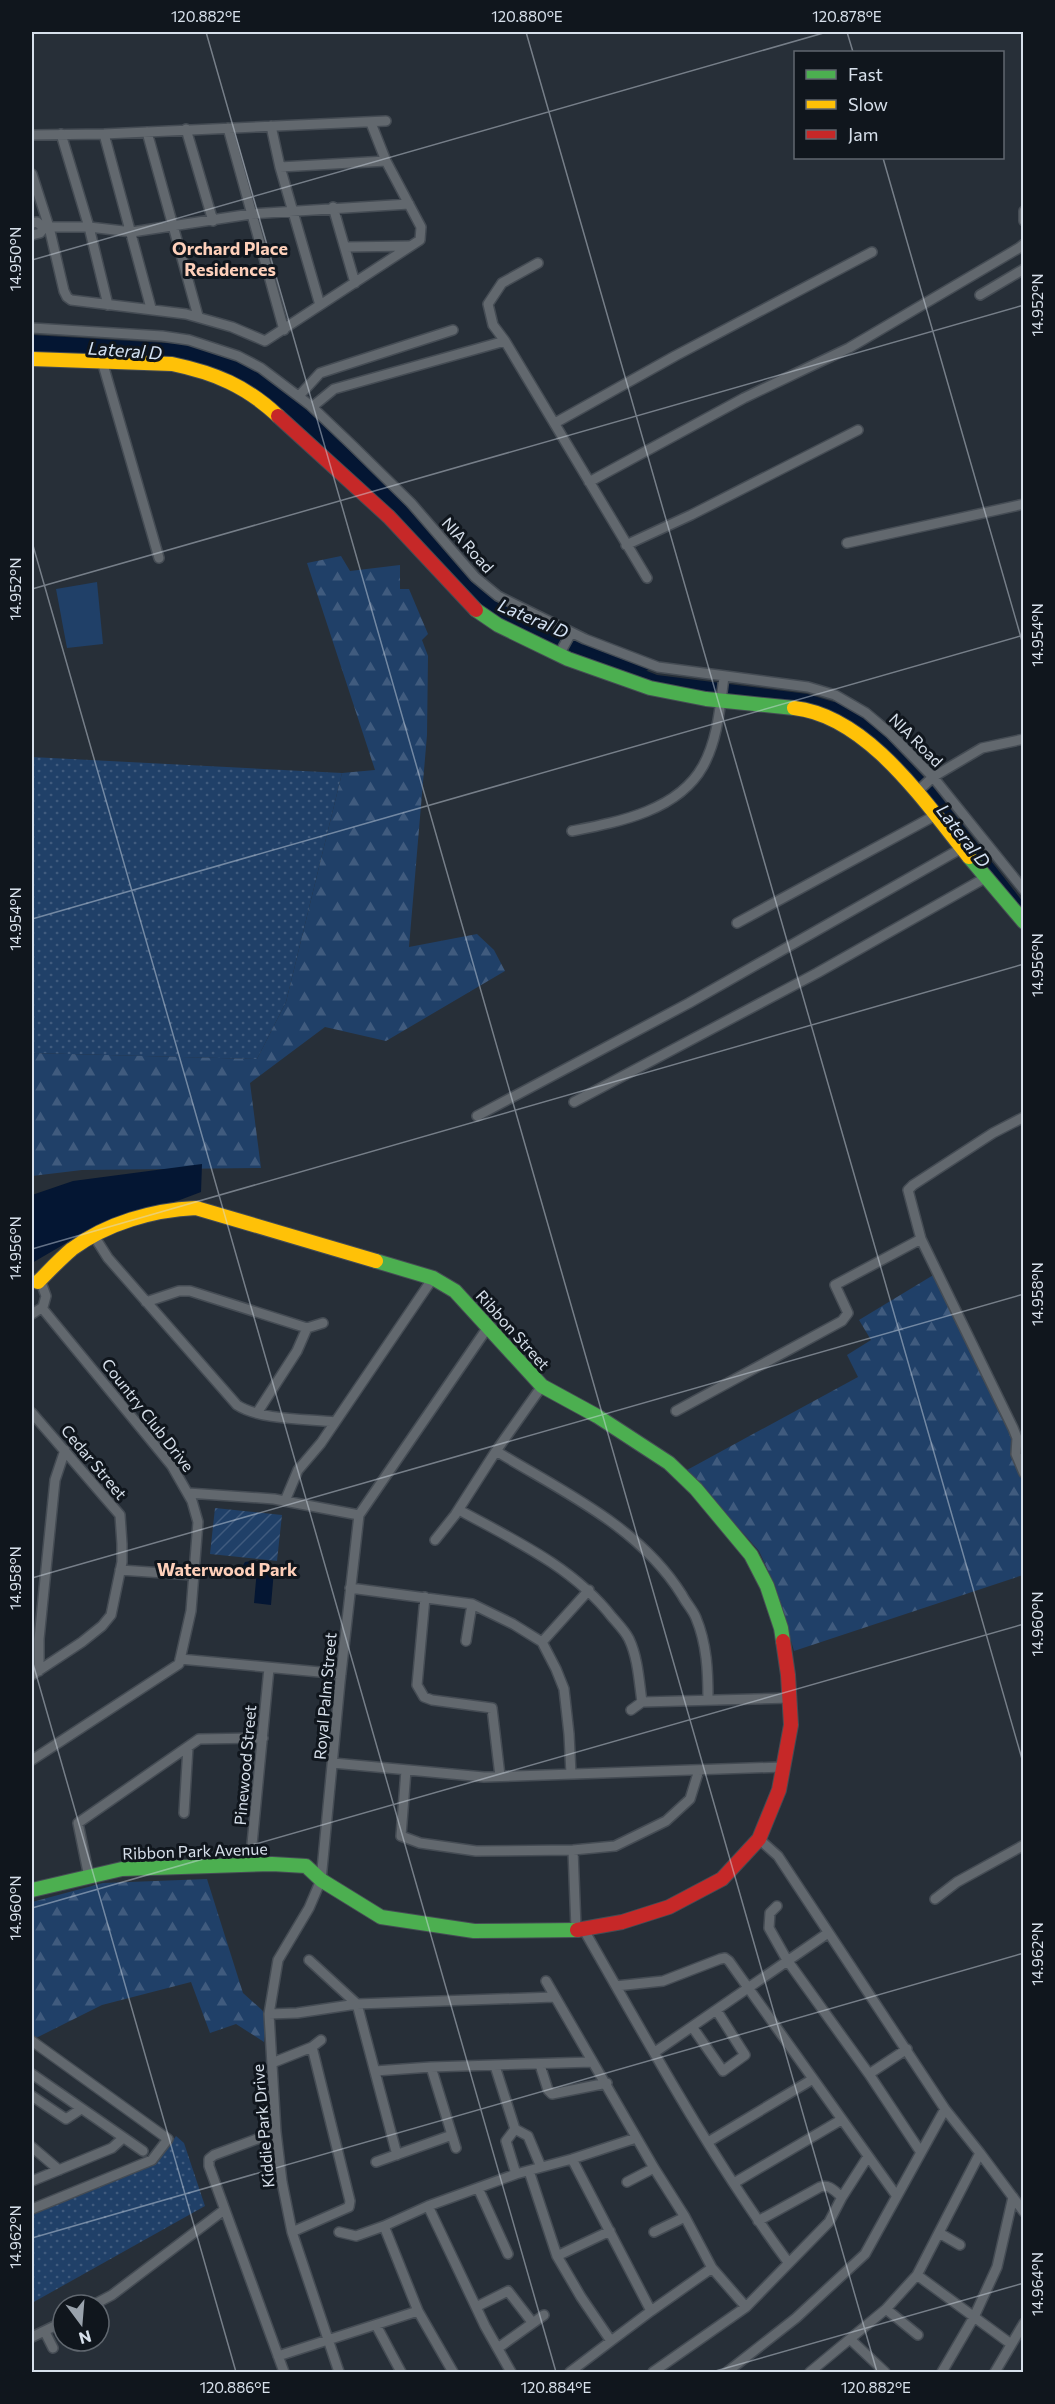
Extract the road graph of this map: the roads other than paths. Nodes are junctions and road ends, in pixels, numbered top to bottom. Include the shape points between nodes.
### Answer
1 (386, 121) dead end
2 (371, 123) junction
3 (271, 126) junction
4 (228, 128) junction
5 (186, 129) junction
6 (147, 132) junction
7 (61, 134) junction
8 (104, 134) junction
9 (32, 135) edge
10 (386, 161) junction
11 (280, 167) junction
12 (32, 174) edge
13 (409, 204) junction
14 (333, 207) junction
15 (1023, 211) edge
16 (293, 213) junction
17 (251, 214) junction
18 (213, 221) junction
19 (1023, 221) edge
20 (32, 223) edge
21 (46, 227) junction
22 (89, 227) junction
23 (172, 228) junction
24 (132, 232) junction
25 (32, 235) edge
26 (1023, 244) edge
27 (410, 246) junction
28 (346, 247) junction
29 (872, 252) dead end
30 (538, 263) dead end
31 (1023, 269) edge
32 (355, 283) junction
33 (980, 295) dead end
34 (108, 305) junction
35 (320, 305) junction
36 (151, 308) junction
37 (198, 316) junction
38 (32, 328) edge
39 (284, 330) junction
40 (453, 330) dead end
41 (505, 340) junction
42 (32, 359) edge
43 (102, 361) junction
44 (299, 396) junction
45 (312, 408) junction
46 (555, 423) junction
47 (858, 430) dead end
48 (589, 482) junction
49 (1023, 504) edge
50 (847, 543) dead end
51 (626, 544) junction
52 (159, 558) dead end
53 (647, 578) dead end
54 (569, 636) junction
55 (560, 653) junction
56 (723, 680) junction
57 (721, 698) junction
58 (1023, 739) edge
59 (924, 785) junction
60 (936, 815) junction
61 (572, 831) dead end
62 (962, 848) junction
63 (985, 878) junction
64 (1023, 890) edge
65 (1023, 922) edge
66 (737, 923) dead end
67 (574, 1102) dead end
68 (477, 1116) dead end
69 (1023, 1117) edge
70 (94, 1236) junction
71 (921, 1239) junction
72 (433, 1278) junction
73 (35, 1280) edge
74 (146, 1302) junction
75 (42, 1308) junction
76 (32, 1314) edge
77 (323, 1323) dead end
78 (307, 1328) junction
79 (488, 1328) junction
80 (542, 1386) junction
81 (676, 1411) dead end
82 (32, 1413) edge
83 (257, 1413) junction
84 (335, 1422) junction
85 (65, 1450) junction
86 (496, 1451) junction
87 (1023, 1473) edge
88 (188, 1493) junction
89 (285, 1501) junction
90 (459, 1510) junction
91 (359, 1515) junction
92 (435, 1540) dead end
93 (120, 1570) junction
94 (193, 1575) junction
95 (350, 1588) junction
96 (589, 1590) junction
97 (425, 1597) junction
98 (472, 1604) junction
99 (466, 1641) dead end
100 (542, 1642) junction
101 (180, 1659) junction
102 (269, 1668) junction
103 (35, 1673) edge
104 (341, 1674) junction
105 (421, 1694) junction
106 (789, 1698) junction
107 (708, 1699) junction
108 (501, 1701) dead end
109 (413, 1702) dead end
110 (642, 1702) junction
111 (492, 1708) junction
112 (631, 1710) dead end
113 (208, 1727) dead end
114 (209, 1738) junction
115 (262, 1738) junction
116 (188, 1747) junction
117 (32, 1760) edge
118 (333, 1763) junction
119 (782, 1767) junction
120 (406, 1770) junction
121 (699, 1770) junction
122 (570, 1774) junction
123 (501, 1776) junction
124 (184, 1813) dead end
125 (401, 1836) junction
126 (759, 1839) junction
127 (393, 1843) dead end
128 (1023, 1845) edge
129 (573, 1850) junction
130 (250, 1865) junction
131 (89, 1877) junction
132 (321, 1880) junction
133 (32, 1890) edge
134 (935, 1899) dead end
135 (777, 1906) dead end
136 (580, 1929) junction
137 (828, 1933) junction
138 (309, 1960) dead end
139 (787, 1960) junction
140 (546, 1981) dead end
141 (616, 1986) junction
142 (749, 1987) junction
143 (554, 1997) junction
144 (357, 2004) junction
145 (717, 2011) junction
146 (269, 2014) junction
147 (693, 2028) junction
148 (321, 2040) dead end
149 (32, 2042) edge
150 (312, 2048) junction
151 (907, 2049) junction
152 (655, 2052) junction
153 (592, 2062) junction
154 (272, 2063) junction
155 (540, 2065) junction
156 (495, 2066) junction
157 (431, 2067) junction
158 (375, 2071) junction
159 (32, 2074) edge
160 (869, 2074) junction
161 (813, 2079) junction
162 (607, 2083) junction
163 (32, 2096) edge
164 (81, 2109) junction
165 (945, 2109) junction
166 (841, 2120) junction
167 (516, 2129) junction
168 (276, 2132) junction
169 (452, 2135) junction
170 (123, 2138) junction
171 (636, 2138) junction
172 (708, 2142) junction
173 (32, 2147) edge
174 (456, 2148) dead end
175 (143, 2151) dead end
176 (920, 2151) junction
177 (980, 2153) junction
178 (397, 2155) junction
179 (867, 2158) junction
180 (572, 2159) junction
181 (376, 2162) dead end
182 (541, 2167) junction
183 (654, 2169) junction
184 (59, 2170) junction
185 (529, 2171) junction
186 (516, 2174) junction
187 (32, 2181) edge
188 (627, 2182) dead end
189 (734, 2183) junction
190 (478, 2188) junction
191 (896, 2195) junction
192 (842, 2197) junction
193 (1013, 2197) junction
194 (428, 2206) junction
195 (32, 2209) edge
196 (224, 2210) junction
197 (1023, 2212) edge
198 (685, 2217) junction
199 (758, 2221) junction
200 (384, 2226) junction
201 (610, 2231) junction
202 (292, 2232) junction
203 (339, 2232) dead end
204 (654, 2232) dead end
205 (940, 2234) junction
206 (960, 2245) dead end
207 (508, 2254) dead end
208 (558, 2256) junction
209 (788, 2262) junction
210 (712, 2268) junction
211 (917, 2275) junction
212 (111, 2296) edge
213 (476, 2307) junction
214 (746, 2307) junction
215 (886, 2309) junction
216 (651, 2311) junction
217 (418, 2312) junction
218 (544, 2315) dead end
219 (974, 2317) junction
220 (532, 2322) junction
221 (1023, 2324) edge
222 (376, 2325) junction
223 (51, 2329) edge
224 (45, 2332) junction
225 (918, 2335) dead end
226 (32, 2337) edge
227 (328, 2339) junction
228 (852, 2340) junction
229 (611, 2341) junction
230 (51, 2344) edge
231 (1011, 2344) junction
232 (498, 2348) junction
233 (278, 2356) junction
234 (284, 2373) edge
235 (339, 2373) edge
236 (401, 2373) edge
237 (453, 2373) edge
238 (511, 2373) edge
239 (570, 2373) edge
240 (653, 2373) edge
241 (727, 2373) edge
242 (810, 2373) edge
243 (885, 2373) edge
244 (942, 2373) edge
245 (995, 2373) edge

1 - 2 street
2 - 3 street
2 - 10 street
3 - 4 street
3 - 11 street
4 - 5 street
4 - 17 street
5 - 6 street
5 - 18 street
6 - 8 street
6 - 23 street
7 - 8 street
7 - 9 street
7 - 22 street
8 - 24 street
10 - 11 street
10 - 13 street
11 - 16 street
12 - 21 street
13 - 14 street
13 - 27 street via 422,232 420,240
14 - 16 street
14 - 28 street
15 - 19 street
16 - 17 street
16 - 35 street
17 - 18 street
17 - 39 street
18 - 23 street
20 - 21 street
21 - 22 street
21 - 25 street
21 - 34 street via 67,297
22 - 24 street
22 - 34 street
23 - 24 street
23 - 37 street
24 - 36 street
26 - 48 street via 849,348 796,371
27 - 28 street
27 - 32 street
28 - 32 street
29 - 46 street
30 - 41 street via 502,283 488,304 493,325
31 - 33 street
32 - 35 street
34 - 36 street
35 - 39 street
36 - 37 street
37 - 39 street via 265,342
38 - 44 street, NIA Road via 189,340 238,356
40 - 44 street via 320,373
41 - 45 street via 334,389
41 - 46 street
42 - 43 street
43 - 52 street
43 - 55 street via 192,368 237,384 259,398 389,518 476,610 498,625
44 - 45 street, NIA Road
45 - 54 street, NIA Road via 411,503 487,588
46 - 48 street
47 - 51 street via 692,515
48 - 51 street
49 - 50 street
51 - 53 street
54 - 55 street
54 - 56 street, NIA Road via 658,667
55 - 57 street via 650,688
56 - 57 street
56 - 59 street, NIA Road via 808,687 835,695 891,734
57 - 59 street via 801,709 835,720
57 - 61 street via 705,764 686,788 645,812
58 - 59 street via 982,748
59 - 60 street
59 - 64 street, NIA Road
60 - 62 street
60 - 66 street
62 - 63 street
62 - 68 street via 689,1003
63 - 65 street
63 - 67 street via 817,973
69 - 71 street via 913,1185 909,1190
70 - 72 street, Ribbon Street via 141,1216 196,1208
70 - 73 street, Ribbon Street
70 - 74 street
71 - 81 street via 835,1285 848,1313 842,1321
71 - 87 street via 1013,1428
72 - 79 street, Ribbon Street via 455,1291
72 - 84 street
73 - 75 street via 46,1296
74 - 78 street via 190,1291
74 - 83 street via 237,1405
75 - 76 street
75 - 88 street, Country Club Drive via 172,1466
77 - 78 street
78 - 83 street via 297,1351
79 - 80 street, Ribbon Street
79 - 91 street
80 - 86 street
80 - 106 street, Ribbon Street via 669,1463 752,1555 768,1586 781,1628
82 - 85 street, Cedar Street
83 - 84 street
84 - 89 street via 298,1470
85 - 93 street, Cedar Street via 120,1515
85 - 103 street via 55,1480
86 - 90 street
86 - 107 street via 585,1503 637,1541 671,1577 696,1618 708,1668
88 - 89 street
88 - 94 street, Country Club Drive via 198,1522
89 - 91 street
90 - 92 street
90 - 96 street via 531,1549
91 - 95 street, Royal Palm Street
93 - 94 street
93 - 103 street, Cedar Street via 111,1615 102,1626
94 - 101 street, Country Club Drive via 191,1611
95 - 97 street
95 - 104 street, Royal Palm Street
96 - 100 street
96 - 110 street via 628,1637 638,1668
97 - 98 street
97 - 105 street via 417,1685
98 - 99 street
98 - 100 street
100 - 122 street via 564,1689
101 - 102 street
101 - 117 street via 179,1664
102 - 104 street
102 - 115 street, Pinewood Street
104 - 118 street, Royal Palm Street
105 - 109 street
105 - 111 street via 432,1700
106 - 107 street
106 - 119 street, Ribbon Street via 791,1725
107 - 110 street
108 - 111 street
110 - 112 street
111 - 123 street
113 - 114 street
114 - 115 street
114 - 116 street via 199,1739
115 - 130 street, Pinewood Street
116 - 124 street
116 - 131 street via 78,1823
118 - 120 street
118 - 132 street, Royal Palm Street
119 - 121 street
119 - 126 street, Ribbon Street via 779,1790
120 - 123 street
120 - 125 street
121 - 122 street
121 - 129 street via 690,1799 666,1821 615,1846
122 - 123 street
125 - 127 street
125 - 129 street via 420,1843 476,1851
126 - 136 street, Ribbon Park Avenue via 722,1879 680,1901 622,1922
126 - 137 street via 778,1856
128 - 134 street
129 - 136 street
130 - 131 street, Ribbon Park Avenue via 122,1869
130 - 132 street, Ribbon Park Avenue via 306,1866
131 - 133 street, Ribbon Park Avenue
132 - 136 street, Ribbon Park Avenue via 381,1917 474,1931
132 - 146 street, Kiddie Park Drive via 278,1960
135 - 139 street via 770,1913 769,1928
136 - 141 street
137 - 139 street
137 - 151 street
138 - 144 street
139 - 142 street
139 - 160 street
140 - 143 street
141 - 142 street via 663,1981 725,1958
141 - 152 street
142 - 145 street
142 - 161 street
143 - 144 street
143 - 153 street
144 - 146 street
144 - 158 street
145 - 147 street
145 - 147 street via 745,2055 723,2071
146 - 154 street, Kiddie Park Drive
147 - 152 street
148 - 150 street
149 - 195 street via 168,2139 152,2160
150 - 154 street
150 - 202 street via 350,2201 349,2207
151 - 160 street
151 - 165 street
152 - 172 street
153 - 155 street
153 - 162 street
154 - 168 street, Kiddie Park Drive
155 - 156 street
155 - 162 street via 552,2094
156 - 157 street
156 - 167 street
157 - 158 street
157 - 169 street
158 - 178 street
159 - 164 street
160 - 176 street
161 - 166 street
161 - 172 street
162 - 171 street
163 - 164 street via 66,2119
164 - 170 street
165 - 176 street
165 - 177 street
166 - 179 street
166 - 189 street
167 - 182 street via 528,2136
167 - 186 street via 506,2141
168 - 196 street via 209,2159
168 - 202 street, Kiddie Park Drive
169 - 174 street
169 - 178 street
170 - 175 street
170 - 184 street via 112,2148
171 - 180 street
171 - 183 street
172 - 189 street
173 - 184 street
176 - 191 street
177 - 193 street
177 - 205 street
178 - 181 street
179 - 191 street
179 - 192 street
180 - 182 street
180 - 201 street
182 - 185 street
183 - 188 street
183 - 198 street
184 - 187 street
185 - 186 street
185 - 208 street
186 - 190 street
189 - 199 street
190 - 194 street
190 - 207 street
191 - 241 street via 865,2254 796,2318
192 - 199 street via 826,2185
192 - 209 street via 829,2222
193 - 197 street
193 - 219 street via 998,2268
194 - 200 street
194 - 213 street
196 - 212 street
196 - 233 street
198 - 204 street
198 - 210 street
199 - 209 street
200 - 203 street via 356,2236
200 - 217 street
201 - 208 street
201 - 216 street
202 - 227 street, Kiddie Park Drive
205 - 206 street
205 - 211 street
208 - 229 street
209 - 214 street
210 - 214 street
210 - 216 street
211 - 215 street
211 - 219 street
213 - 220 street via 508,2291
213 - 232 street
214 - 240 street
215 - 225 street
215 - 228 street
216 - 229 street
217 - 222 street
217 - 237 street
218 - 220 street
219 - 231 street
219 - 244 street
220 - 232 street
221 - 231 street
222 - 227 street
222 - 236 street
223 - 224 street
224 - 226 street
224 - 230 street
227 - 233 street
227 - 235 street, Kiddie Park Drive
228 - 242 street
228 - 243 street
229 - 239 street
231 - 245 street
232 - 238 street
233 - 234 street

